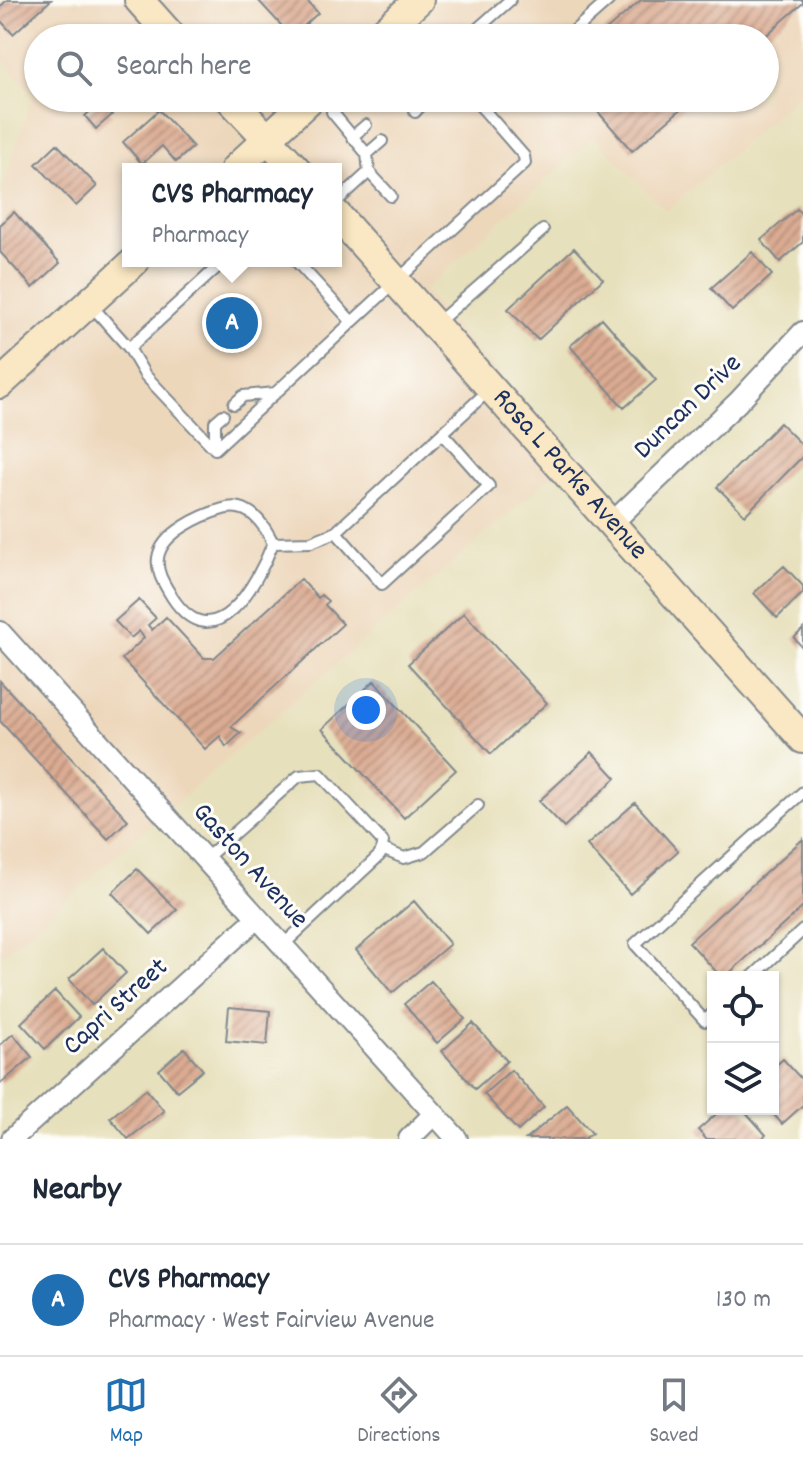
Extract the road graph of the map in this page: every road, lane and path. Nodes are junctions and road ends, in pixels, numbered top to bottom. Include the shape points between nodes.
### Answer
1 (139, 0) edge
2 (510, 0) edge
3 (609, 0) edge
4 (409, 9) edge
5 (160, 24) edge
6 (392, 24) edge
7 (483, 24) edge
8 (582, 24) edge
9 (243, 112) edge
10 (296, 112) edge
11 (332, 112) edge
12 (486, 112) edge
13 (366, 125) dead end
14 (352, 137) junction
15 (268, 138) junction
16 (382, 141) dead end
17 (367, 154) junction
18 (241, 163) edge
19 (291, 163) edge
20 (369, 172) junction
21 (391, 196) dead end
22 (342, 197) edge
23 (342, 221) edge
24 (543, 230) dead end
25 (128, 267) edge
26 (217, 267) edge
27 (302, 267) edge
28 (396, 280) junction
29 (88, 303) junction
30 (352, 322) junction
31 (436, 325) junction
32 (803, 332) edge
33 (129, 348) junction
34 (0, 384) edge
35 (492, 388) junction
36 (276, 393) junction
37 (234, 404) dead end
38 (223, 415) dead end
39 (444, 435) junction
40 (215, 449) junction
41 (612, 523) junction
42 (336, 532) junction
43 (273, 543) junction
44 (0, 632) edge
45 (803, 739) edge
46 (803, 792) edge
47 (478, 805) dead end
48 (382, 849) junction
49 (205, 859) junction
50 (257, 918) junction
51 (803, 930) edge
52 (282, 946) junction
53 (759, 971) edge
54 (707, 1019) edge
55 (434, 1114) junction
56 (12, 1139) edge
57 (409, 1139) edge
58 (457, 1139) edge

1 - 5 street
2 - 7 lane
3 - 8 lane
4 - 6 street
9 - 15 street
10 - 15 street
11 - 14 lane
12 - 28 lane via 525,163
13 - 14 lane
14 - 17 lane
15 - 18 street
15 - 19 street
16 - 17 lane
17 - 20 lane
20 - 21 lane
20 - 22 lane
23 - 28 street, Rosa L Parks Avenue
24 - 31 lane
25 - 29 street
26 - 33 lane
27 - 30 lane
28 - 30 lane
28 - 31 street, Rosa L Parks Avenue
29 - 33 lane
29 - 34 street
30 - 36 lane
31 - 35 street, Rosa L Parks Avenue
32 - 41 street, Duncan Drive
33 - 40 lane via 145,375
35 - 39 lane
35 - 41 street, Rosa L Parks Avenue
36 - 37 lane via 243,396
36 - 40 lane
38 - 40 lane via 215,422
39 - 42 lane
39 - 42 lane via 489,486 382,584
41 - 45 street, Rosa L Parks Avenue
42 - 43 lane via 311,542
43 - 43 lane via 262,521 244,510 226,508 167,539 157,557 160,578 179,607 201,621 220,620 238,606
44 - 49 street, Gaston Avenue
46 - 54 lane via 635,944
47 - 48 lane via 424,852 404,858
48 - 49 lane via 383,842 320,774 299,776
48 - 52 lane
49 - 50 street, Gaston Avenue
50 - 52 street, Gaston Avenue
50 - 56 street, Capri Street
51 - 53 lane
52 - 55 street, Gaston Avenue
55 - 57 street
55 - 58 street, Gaston Avenue

